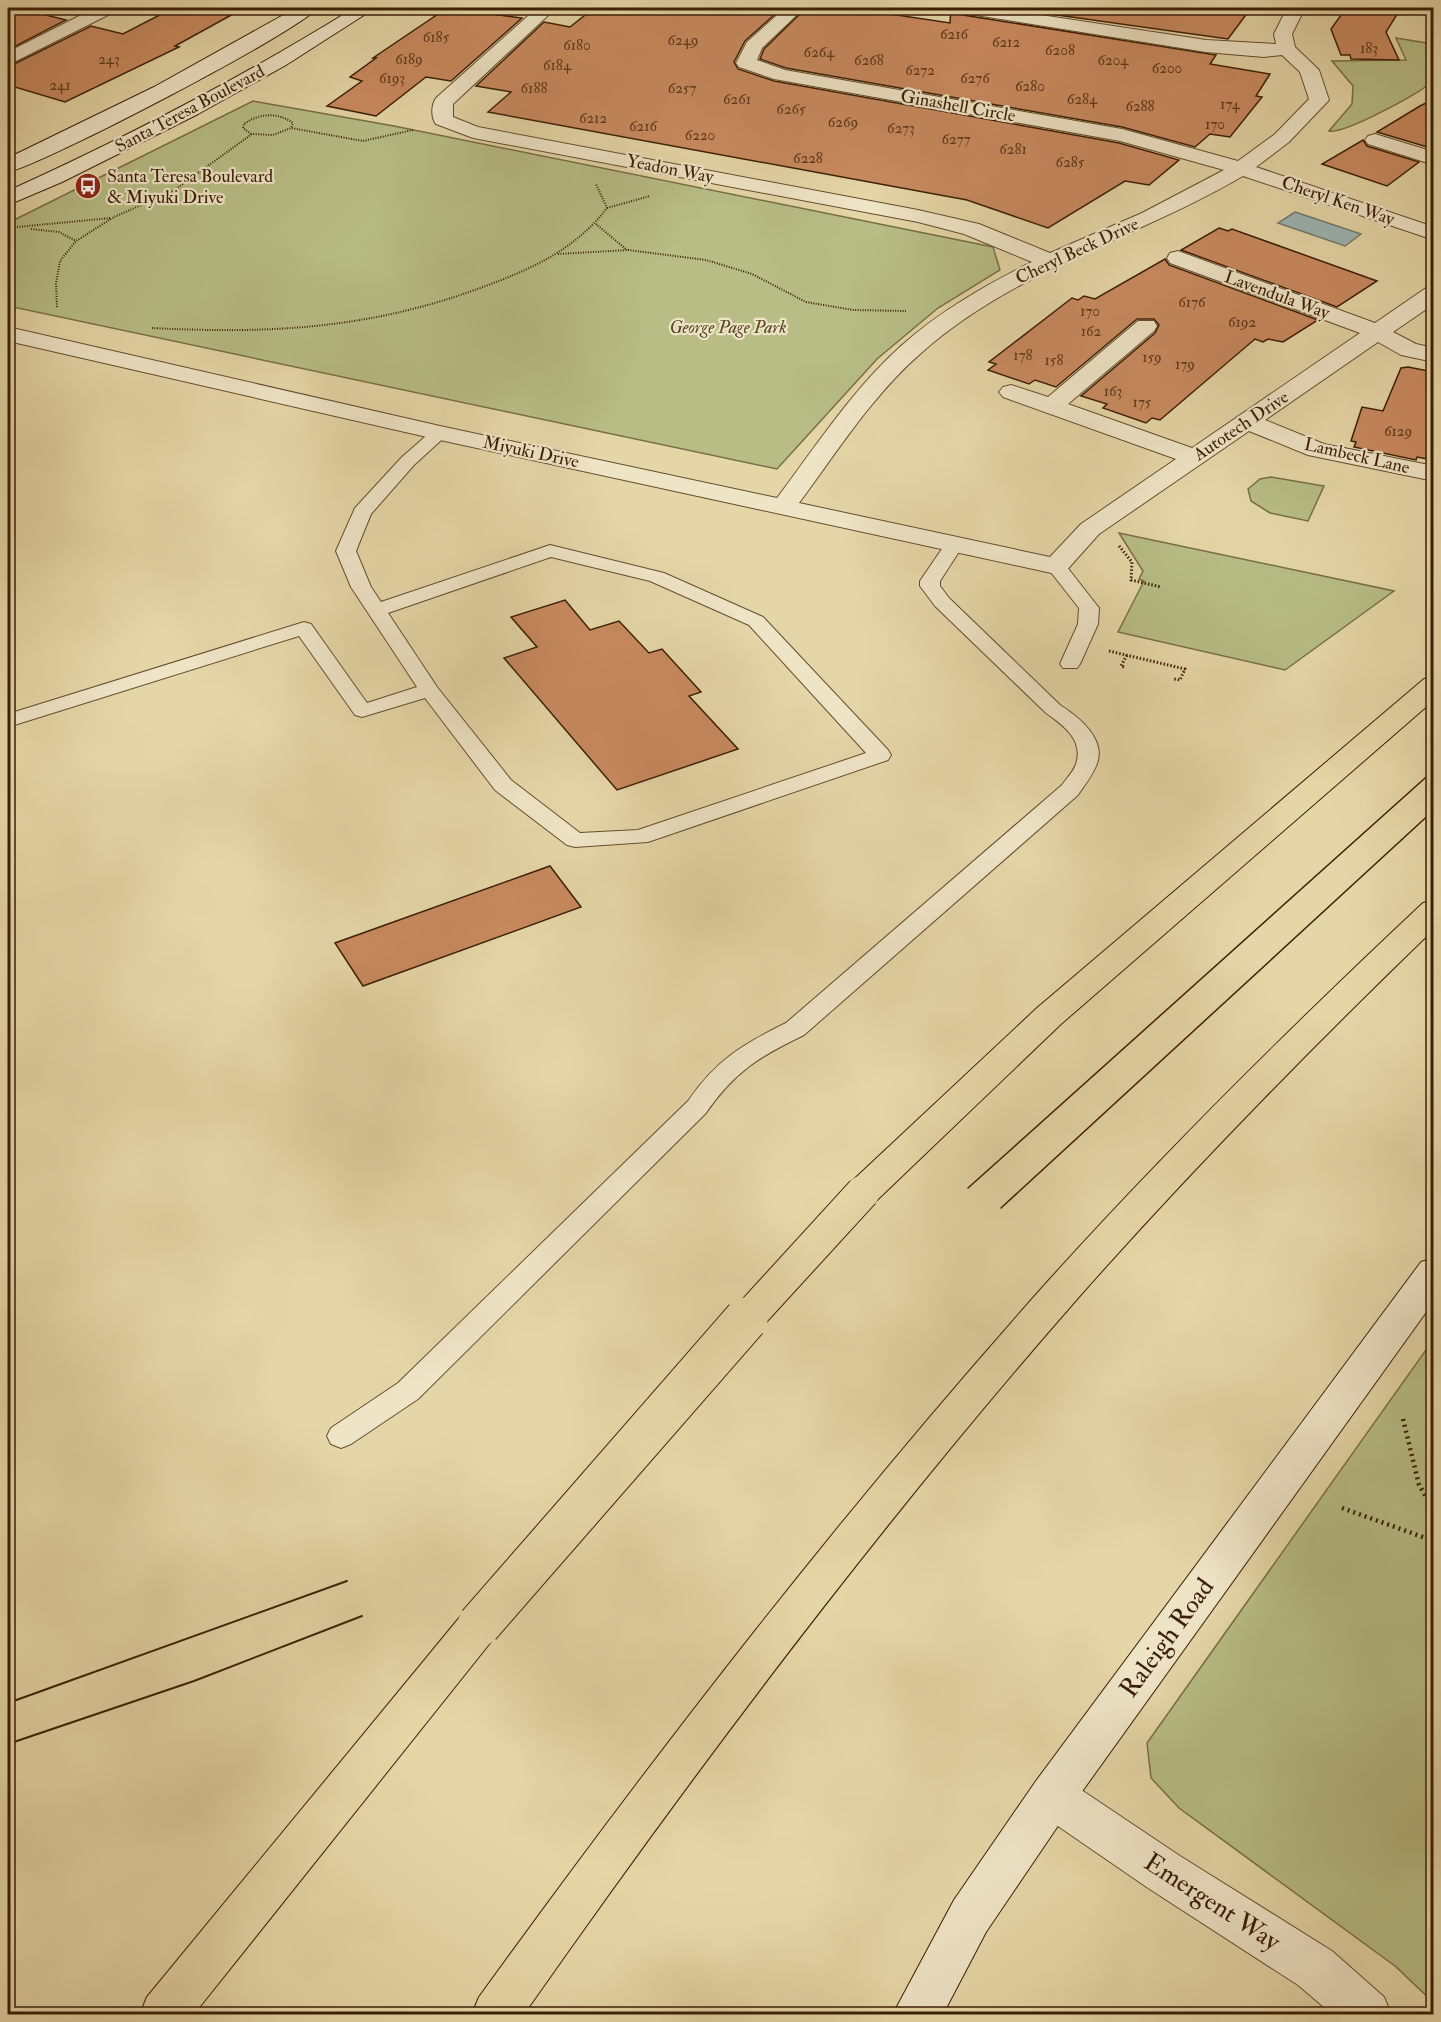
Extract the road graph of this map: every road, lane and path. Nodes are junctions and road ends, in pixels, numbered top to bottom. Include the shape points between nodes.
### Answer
1 (108, 8) edge
2 (308, 8) edge
3 (366, 8) edge
4 (547, 8) edge
5 (795, 8) edge
6 (963, 8) edge
7 (1296, 8) edge
8 (1286, 49) junction
9 (8, 59) edge
10 (291, 128) junction
11 (415, 129) dead end
12 (252, 134) junction
13 (1376, 140) dead end
14 (1434, 159) edge
15 (8, 166) edge
16 (1242, 168) junction
17 (589, 178) dead end
18 (8, 199) edge
19 (114, 217) junction
20 (596, 224) junction
21 (8, 226) edge
22 (26, 229) junction
23 (1434, 234) edge
24 (76, 242) junction
25 (628, 250) junction
26 (557, 254) junction
27 (1178, 258) dead end
28 (1049, 261) junction
29 (1434, 293) edge
30 (57, 307) dead end
31 (914, 311) dead end
32 (1146, 326) dead end
33 (152, 328) dead end
34 (1377, 332) junction
35 (8, 334) edge
36 (1434, 355) edge
37 (1011, 392) dead end
38 (1050, 407) junction
39 (1248, 422) junction
40 (440, 433) junction
41 (1195, 458) junction
42 (1434, 474) edge
43 (784, 506) junction
44 (1116, 543) dead end
45 (955, 544) junction
46 (1056, 566) junction
47 (1161, 587) dead end
48 (378, 610) junction
49 (1079, 644) junction
50 (1127, 655) junction
51 (1070, 664) dead end
52 (1124, 667) dead end
53 (1174, 679) dead end
54 (1434, 685) edge
55 (429, 690) junction
56 (8, 721) edge
57 (1434, 910) edge
58 (1434, 1272) edge
59 (1403, 1419) dead end
60 (341, 1436) dead end
61 (1342, 1508) dead end
62 (1434, 1510) edge
63 (1434, 1541) edge
64 (1052, 1796) junction
65 (164, 2014) edge
66 (496, 2014) edge
67 (917, 2014) edge
68 (1367, 2014) edge

1 - 9 street
2 - 15 street, Santa Teresa Boulevard via 188,78
3 - 18 street, Santa Teresa Boulevard via 206,103
4 - 28 street, Yeadon Way via 443,102 443,120 473,132 918,216 971,229
5 - 16 street, Ginashell Circle via 754,46 746,63 781,75 1122,135
6 - 8 street via 1206,46
7 - 8 street via 1283,34
8 - 16 street, Cheryl Beck Drive via 1309,70 1318,100 1269,151
10 - 11 path via 363,141
10 - 12 path via 273,135
10 - 12 path via 293,123 286,117 262,116 244,124 243,128
12 - 19 path via 172,190
13 - 14 street
16 - 23 street, Cheryl Ken Way
16 - 28 street, Cheryl Beck Drive via 1206,192
17 - 20 path via 607,208
19 - 22 path
19 - 24 path
20 - 25 path
20 - 26 path
21 - 22 path
22 - 24 path via 58,232
24 - 30 path via 60,261
25 - 26 path
25 - 31 path via 706,260 752,274 806,302 853,310
26 - 33 path via 521,274 427,307 348,322 214,332
27 - 34 street, Lavendula Way
28 - 43 street, Cheryl Beck Drive via 963,309 897,363
29 - 34 street, Autotech Drive
32 - 38 street
34 - 36 street, Lavendula Way via 1409,350
34 - 39 street, Autotech Drive
35 - 40 street, Miyuki Drive
37 - 38 street
38 - 41 street
39 - 41 street, Autotech Drive
39 - 42 street, Lambeck Lane via 1317,450
40 - 43 street, Miyuki Drive
40 - 48 lane via 408,461 362,512 346,551 361,587
41 - 46 street, Autotech Drive via 1090,529
43 - 45 street, Miyuki Drive
44 - 47 path via 1132,562 1131,580
45 - 46 street, Miyuki Drive
45 - 60 lane via 930,586 1053,709 1073,722 1086,741 1087,764 1070,790 795,1029 746,1052 714,1081 697,1107 408,1391
46 - 49 lane via 1089,608 1088,624
48 - 55 lane
48 - 55 lane via 550,551 657,577 756,621 880,755 640,837 575,840 503,784
49 - 50 path
49 - 51 lane
50 - 52 path via 1121,666
50 - 53 path via 1185,669 1180,680
54 - 65 highway, bridge via 1049,1016 863,1192 479,1625
55 - 56 lane via 363,711 304,628
57 - 66 highway via 1199,1142 1015,1345 818,1582 603,1863
58 - 64 street, Raleigh Road
59 - 62 path via 1419,1485
61 - 63 path
64 - 67 street, Raleigh Road via 970,1916
64 - 68 street, Emergent Way via 1316,1968

